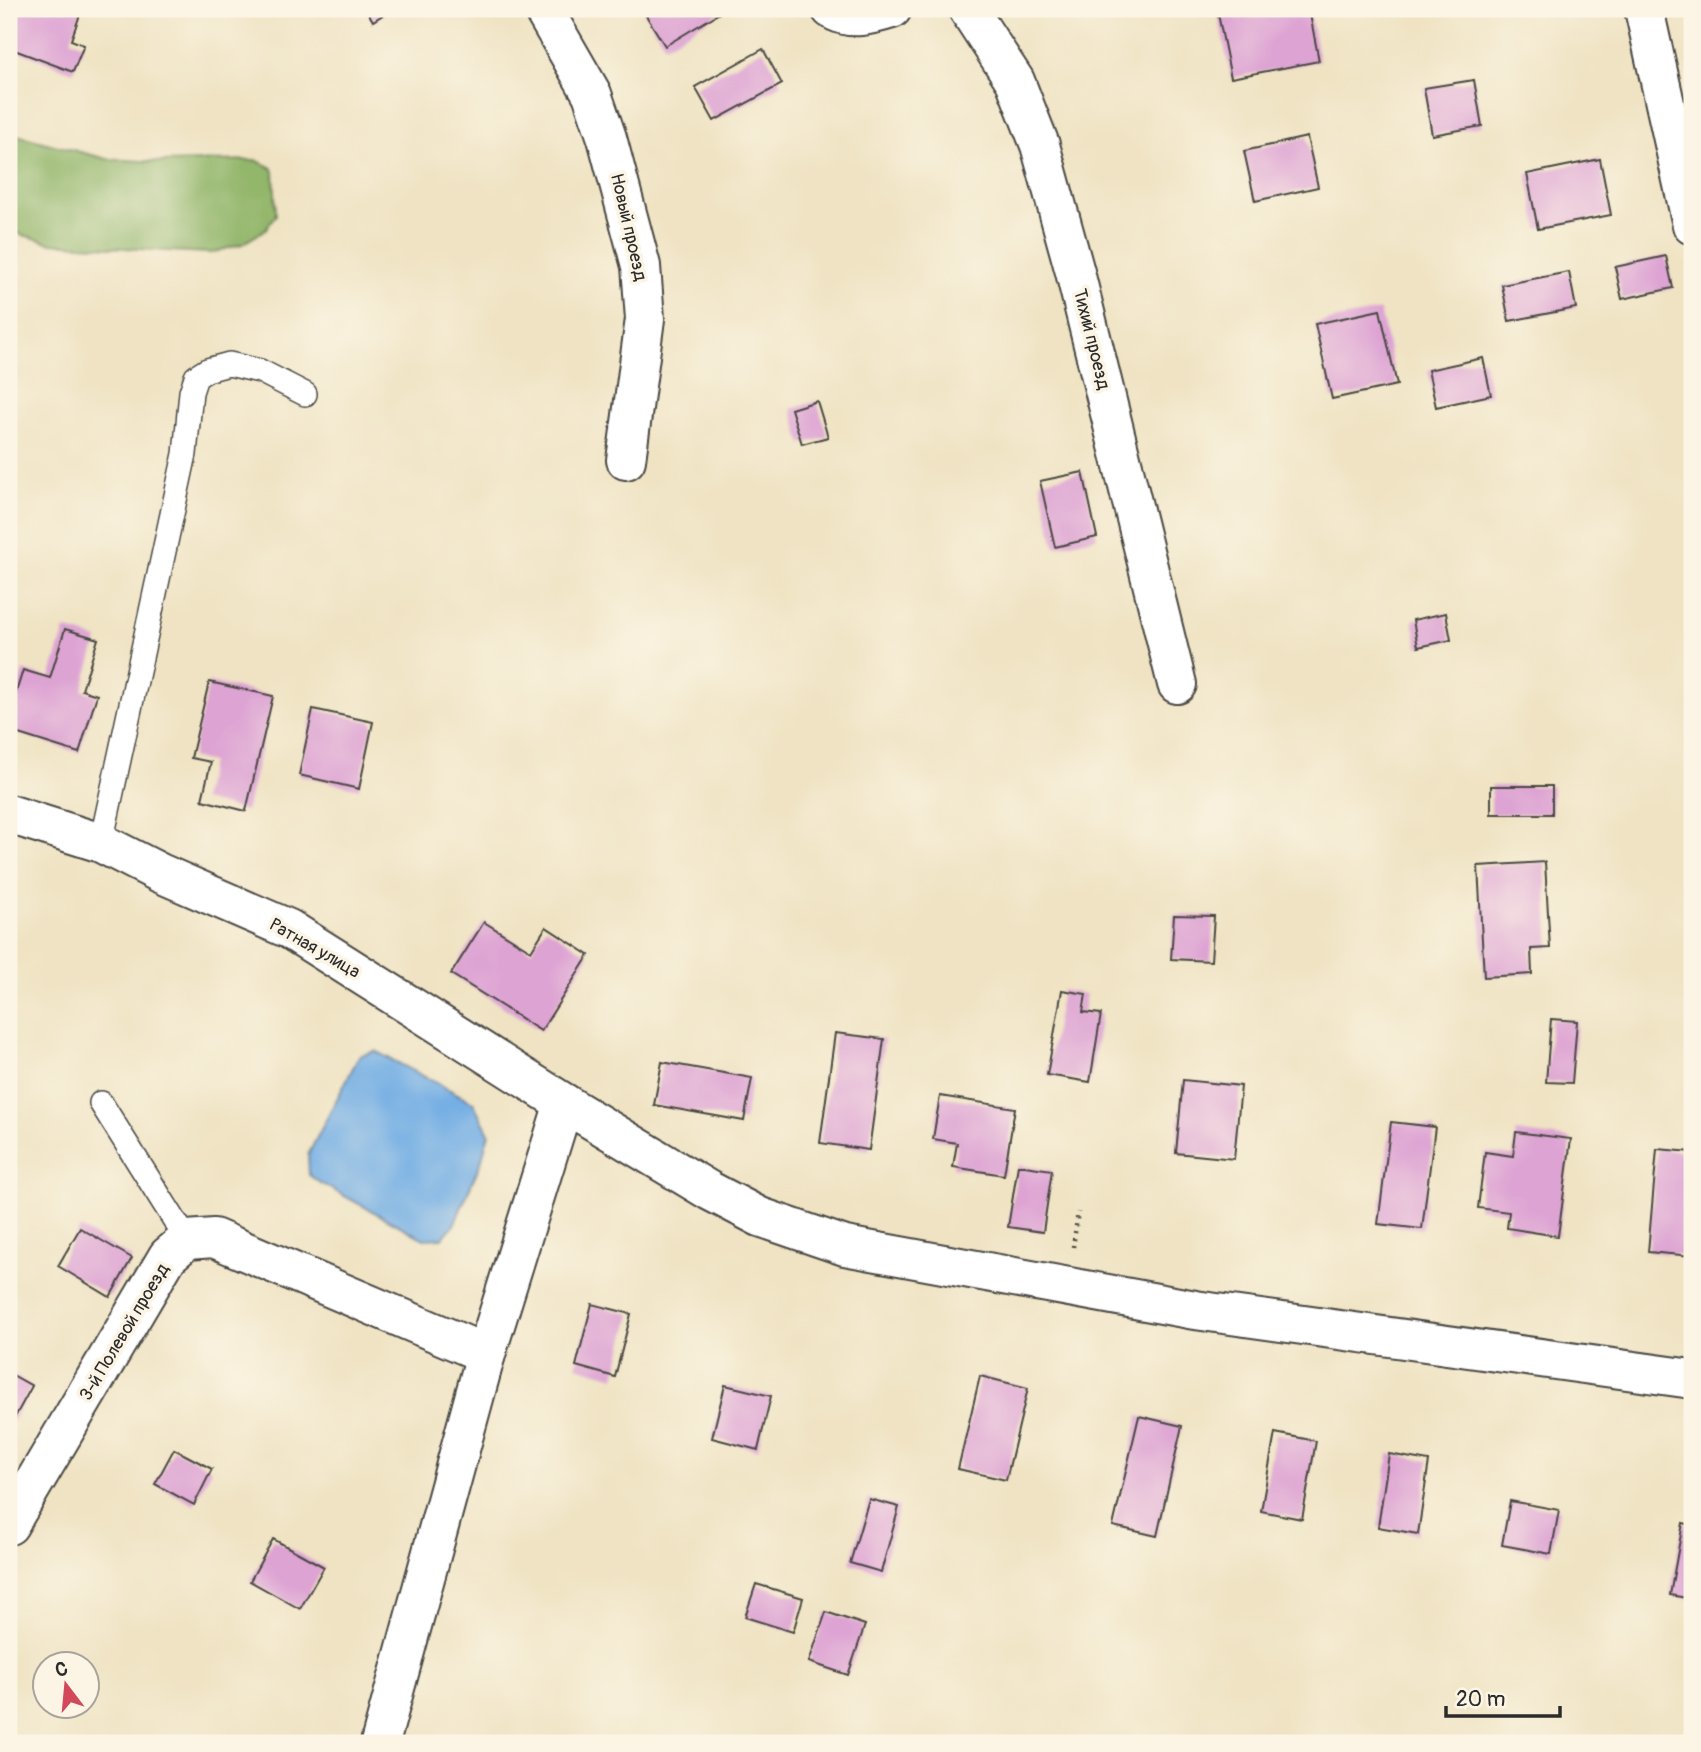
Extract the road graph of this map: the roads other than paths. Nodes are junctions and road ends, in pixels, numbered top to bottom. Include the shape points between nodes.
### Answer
1 (543, 9) edge
2 (831, 9) edge
3 (892, 9) edge
4 (968, 9) edge
5 (1644, 9) edge
6 (1682, 142) edge
7 (1692, 225) edge
8 (304, 394) dead end
9 (626, 460) dead end
10 (1177, 684) dead end
11 (9, 814) edge
12 (101, 844) junction
13 (101, 1103) dead end
14 (564, 1103) junction
15 (187, 1240) junction
16 (486, 1354) junction
17 (1692, 1380) edge
18 (9, 1525) edge
19 (398, 1672) junction
20 (380, 1743) edge
21 (410, 1743) edge

1 - 9 street, Новый проезд via 592,94 641,266 645,319
2 - 3 street via 867,17
4 - 10 street, Тихий проезд via 1016,81 1040,145
5 - 6 street
6 - 7 street
8 - 12 lane via 260,371 229,364 196,377 185,454
11 - 12 street, Ратная улица
12 - 14 street, Ратная улица via 289,929
13 - 15 lane
14 - 16 street
14 - 17 street, Ратная улица via 747,1211 845,1246 1195,1311
15 - 16 street via 214,1238
15 - 18 street, 3-й Полевой проезд via 168,1256
16 - 19 street
19 - 20 street
19 - 21 street

